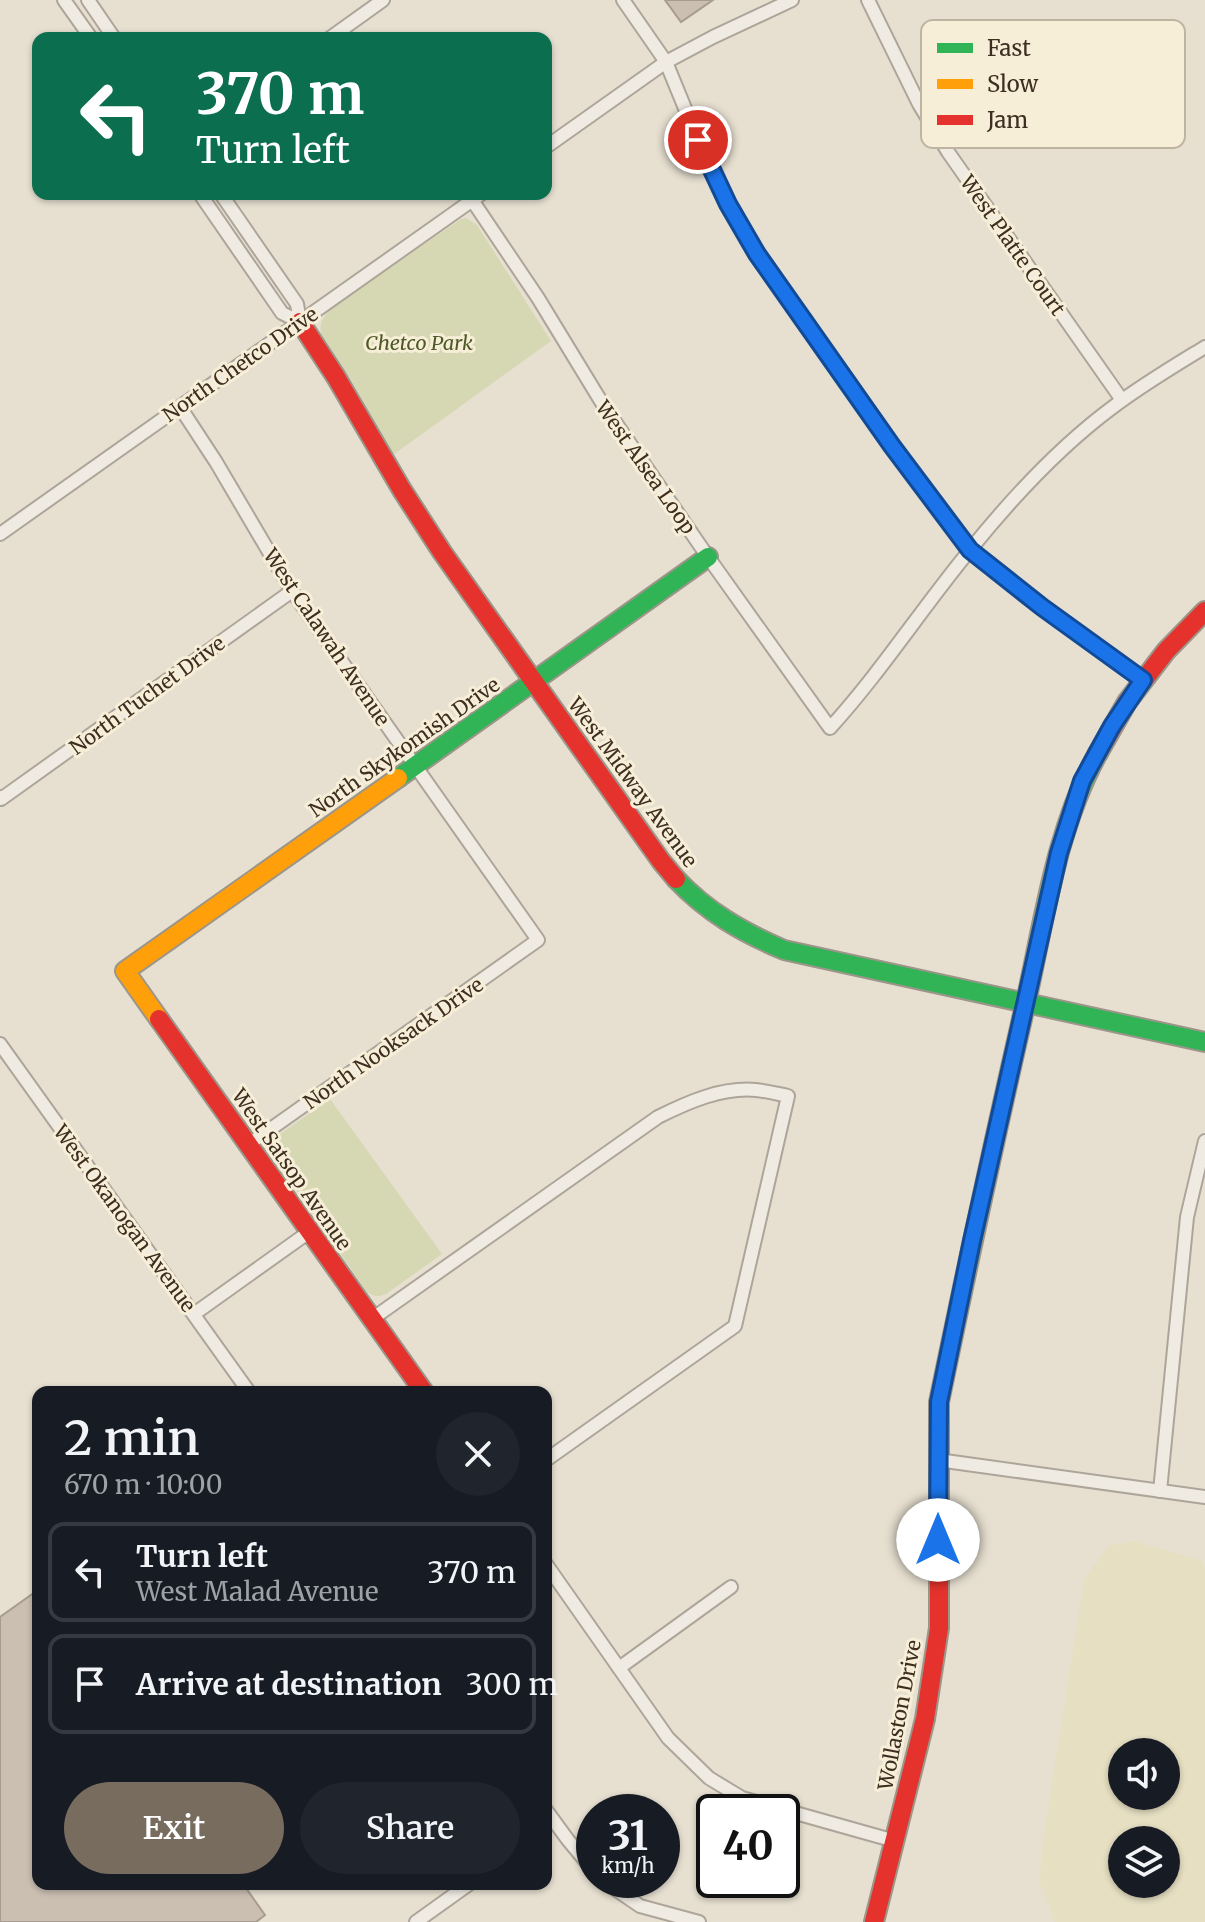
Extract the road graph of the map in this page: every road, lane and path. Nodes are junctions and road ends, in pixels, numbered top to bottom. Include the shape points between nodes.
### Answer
1 (64, 0) edge
2 (88, 0) edge
3 (383, 0) edge
4 (623, 0) edge
5 (792, 0) edge
6 (868, 0) edge
7 (87, 32) edge
8 (110, 32) edge
9 (338, 32) edge
10 (666, 62) junction
11 (921, 106) edge
12 (552, 143) edge
13 (946, 148) edge
14 (204, 200) edge
15 (225, 200) edge
16 (472, 200) edge
17 (478, 200) edge
18 (300, 322) junction
19 (1205, 347) edge
20 (1122, 400) junction
21 (180, 407) junction
22 (0, 534) edge
23 (970, 550) junction
24 (708, 557) junction
25 (292, 591) junction
26 (1205, 611) edge
27 (1143, 680) junction
28 (534, 682) junction
29 (415, 767) junction
30 (1, 798) edge
31 (538, 940) joint
32 (125, 971) joint
33 (1026, 1004) junction
34 (1205, 1042) edge
35 (0, 1044) edge
36 (1205, 1141) edge
37 (248, 1145) junction
38 (309, 1232) junction
39 (194, 1314) junction
40 (372, 1319) junction
41 (245, 1386) edge
42 (420, 1386) edge
43 (552, 1456) edge
44 (938, 1460) junction
45 (1160, 1491) junction
46 (1205, 1497) edge
47 (552, 1573) edge
48 (557, 1580) junction
49 (552, 1584) edge
50 (731, 1587) dead end
51 (619, 1668) junction
52 (552, 1827) edge
53 (895, 1841) junction
54 (576, 1852) edge
55 (461, 1890) edge
56 (628, 1898) edge
57 (416, 1922) edge
58 (699, 1922) edge
59 (874, 1922) edge

1 - 7 street
2 - 8 street
3 - 9 street
4 - 10 street
5 - 10 street
6 - 11 street, West Platte Court
10 - 12 street
10 - 23 street via 728,204 757,254
13 - 20 street, West Platte Court
14 - 18 street, West Midway Avenue via 282,313
15 - 18 street, West Midway Avenue via 297,304
16 - 18 street, North Chetco Drive
17 - 24 street, West Alsea Loop via 602,403
18 - 21 street, North Chetco Drive
18 - 28 street, West Midway Avenue via 419,518
19 - 20 street
20 - 23 street via 1055,457
21 - 22 street, North Chetco Drive
21 - 25 street, West Calawah Avenue
23 - 24 street, West Alsea Loop via 830,728
23 - 27 street
24 - 28 street, North Skykomish Drive
25 - 29 street, West Calawah Avenue
25 - 30 street, North Tuchet Drive
26 - 27 street, Wollaston Drive
27 - 33 street, Wollaston Drive via 1082,781 1059,853
28 - 29 street, North Skykomish Drive
28 - 33 street, West Midway Avenue via 680,885 725,923 784,950
29 - 31 street, West Calawah Avenue
29 - 32 street, North Skykomish Drive
31 - 37 street, North Nooksack Drive
32 - 37 street, West Satsop Avenue
33 - 34 street, West Midway Avenue
33 - 44 street, Wollaston Drive via 939,1402
35 - 39 street, West Okanogan Avenue
36 - 45 street via 1187,1217
37 - 38 street, West Satsop Avenue
38 - 39 street
38 - 40 street, West Satsop Avenue
39 - 41 street, West Okanogan Avenue
40 - 42 street, West Satsop Avenue
40 - 43 street via 658,1117 735,1090 788,1096 735,1326
44 - 45 street
44 - 53 street, Wollaston Drive via 939,1628 925,1719
45 - 46 street
47 - 48 street
48 - 49 street
48 - 51 street
50 - 51 street
51 - 53 street via 668,1738 709,1778 742,1798
52 - 54 street
53 - 59 street, Wollaston Drive
55 - 57 street
56 - 58 street

